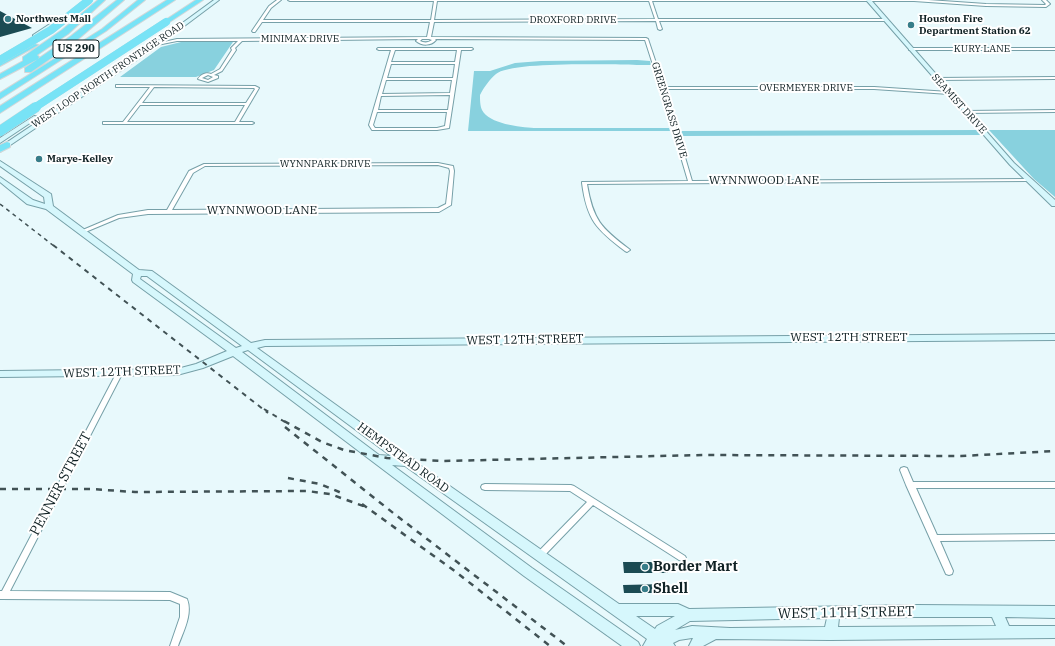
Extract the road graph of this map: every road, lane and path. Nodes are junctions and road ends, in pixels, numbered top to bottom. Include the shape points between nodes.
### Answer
1 (83, 0) edge
2 (88, 0) edge
3 (94, 0) edge
4 (102, 0) edge
5 (113, 0) edge
6 (121, 0) edge
7 (142, 0) edge
8 (159, 0) edge
9 (172, 0) edge
10 (190, 0) edge
11 (200, 0) edge
12 (217, 0) edge
13 (279, 0) edge
14 (290, 0) edge
15 (436, 0) edge
16 (650, 0) edge
17 (868, 0) edge
18 (1044, 0) edge
19 (657, 20) junction
20 (885, 20) junction
21 (83, 21) junction
22 (261, 21) junction
23 (432, 21) junction
24 (166, 22) junction
25 (660, 29) dead end
26 (122, 31) junction
27 (173, 31) junction
28 (254, 31) dead end
29 (429, 31) junction
30 (201, 39) junction
31 (421, 40) junction
32 (431, 40) junction
33 (240, 41) junction
34 (24, 43) junction
35 (156, 44) junction
36 (379, 49) dead end
37 (393, 49) junction
38 (459, 49) junction
39 (471, 49) dead end
40 (910, 49) junction
41 (1055, 49) edge
42 (0, 56) edge
43 (0, 62) edge
44 (389, 63) junction
45 (457, 63) junction
46 (213, 74) junction
47 (2, 76) edge
48 (1055, 78) edge
49 (385, 79) junction
50 (454, 79) junction
51 (936, 79) junction
52 (211, 80) junction
53 (203, 81) junction
54 (117, 86) dead end
55 (152, 86) junction
56 (199, 86) junction
57 (207, 86) junction
58 (662, 88) junction
59 (2, 93) edge
60 (949, 93) junction
61 (452, 94) junction
62 (380, 95) junction
63 (139, 104) junction
64 (248, 104) junction
65 (0, 110) edge
66 (449, 111) junction
67 (1055, 111) edge
68 (375, 112) junction
69 (966, 112) junction
70 (105, 123) dead end
71 (124, 123) junction
72 (236, 123) junction
73 (252, 123) dead end
74 (26, 124) junction
75 (0, 126) edge
76 (0, 131) edge
77 (2, 146) edge
78 (0, 163) edge
79 (0, 179) edge
80 (1028, 180) junction
81 (690, 181) junction
82 (1055, 204) edge
83 (445, 207) joint
84 (49, 208) junction
85 (169, 211) junction
86 (81, 232) junction
87 (627, 250) dead end
88 (138, 273) junction
89 (1055, 337) edge
90 (249, 345) junction
91 (234, 351) junction
92 (0, 374) edge
93 (119, 374) junction
94 (360, 426) junction
95 (346, 436) junction
96 (377, 459) junction
97 (407, 462) junction
98 (904, 470) dead end
99 (1055, 485) edge
100 (910, 486) junction
101 (485, 487) dead end
102 (592, 501) junction
103 (1055, 537) edge
104 (934, 538) junction
105 (540, 556) junction
106 (682, 558) dead end
107 (949, 571) dead end
108 (2, 595) edge
109 (616, 610) junction
110 (996, 612) junction
111 (1055, 612) edge
112 (834, 613) junction
113 (688, 615) junction
114 (1005, 632) junction
115 (1055, 632) edge
116 (715, 633) junction
117 (830, 634) junction
118 (659, 644) edge
119 (174, 646) edge
120 (633, 646) edge
121 (696, 646) edge

1 - 34 main road via 69,13
2 - 43 highway, bridge via 51,30
3 - 43 highway, bridge via 36,43
4 - 21 highway
5 - 21 highway
6 - 59 highway
7 - 59 highway, US 290 via 99,34
8 - 26 highway
9 - 26 highway
10 - 24 highway
11 - 24 highway
12 - 27 main road, WEST LOOP NORTH FRONTAGE ROAD
13 - 22 street via 270,7
14 - 15 street
15 - 16 street
15 - 23 street
16 - 17 street
16 - 19 street
17 - 18 street via 1046,6 1048,4
17 - 20 main road, SEAMIST DRIVE
19 - 20 street, DROXFORD DRIVE
19 - 23 street, DROXFORD DRIVE
19 - 25 street
20 - 40 main road, SEAMIST DRIVE
21 - 47 highway via 41,53
22 - 23 street, DROXFORD DRIVE
22 - 28 street
23 - 29 street
24 - 76 highway, bridge
26 - 65 highway
27 - 30 street, MINIMAX DRIVE via 182,37
27 - 35 main road, WEST LOOP NORTH FRONTAGE ROAD
27 - 74 main road via 118,62
29 - 31 street
29 - 32 street
30 - 33 street, MINIMAX DRIVE
30 - 35 street, MINIMAX DRIVE
31 - 32 street
31 - 32 street via 424,44
31 - 33 street, MINIMAX DRIVE
32 - 58 street, GREENGRASS DRIVE via 646,39
33 - 46 street via 241,44 221,70
34 - 42 main road
34 - 43 main road
35 - 77 main road, WEST LOOP NORTH FRONTAGE ROAD
36 - 37 street
37 - 38 street
37 - 44 street
38 - 39 street
38 - 45 street
40 - 41 street, KURY LANE
40 - 51 main road, SEAMIST DRIVE
44 - 45 street
44 - 49 street
45 - 50 street
46 - 52 street via 217,78
46 - 53 street via 201,77
48 - 51 street
49 - 50 street
49 - 62 street
50 - 61 street
51 - 60 main road, SEAMIST DRIVE
52 - 53 street
52 - 57 street
53 - 56 street
54 - 55 street
55 - 56 street
55 - 63 street
56 - 57 street
57 - 64 street via 257,88
58 - 60 street, OVERMEYER DRIVE via 874,88
58 - 81 street, GREENGRASS DRIVE
60 - 69 main road, SEAMIST DRIVE
61 - 62 street
61 - 66 street
62 - 68 street
63 - 64 street
63 - 71 street
64 - 72 street
66 - 68 street
66 - 68 street via 447,127 437,129 374,129 371,126
67 - 69 street
69 - 80 main road, SEAMIST DRIVE
70 - 71 street
71 - 72 street
72 - 73 street
74 - 75 main road via 9,128
74 - 77 main road
78 - 84 main road, HEMPSTEAD ROAD via 48,196
79 - 84 main road, HEMPSTEAD ROAD via 30,202
80 - 81 street, WYNNWOOD LANE
80 - 82 main road, SEAMIST DRIVE
81 - 87 street, WYNNWOOD LANE via 584,183 585,194 595,222 601,231
83 - 85 street, WYNNWOOD LANE via 432,211
83 - 85 street, WYNNPARK DRIVE via 449,201 451,167 438,164 209,164 199,166 187,177
84 - 86 main road, HEMPSTEAD ROAD
85 - 86 street, WYNNWOOD LANE via 126,215
86 - 88 main road, HEMPSTEAD ROAD
88 - 90 main road, HEMPSTEAD ROAD via 149,273
88 - 91 main road, HEMPSTEAD ROAD via 136,280
89 - 90 main road, WEST 12TH STREET via 639,339
90 - 91 main road, WEST 12TH STREET
90 - 94 main road, HEMPSTEAD ROAD
91 - 93 main road, WEST 12TH STREET via 187,370 160,374
91 - 95 main road, HEMPSTEAD ROAD
92 - 93 main road, WEST 12TH STREET
93 - 108 street, PENNER STREET
94 - 95 main road
94 - 97 main road, HEMPSTEAD ROAD
95 - 96 main road, HEMPSTEAD ROAD
96 - 97 main road
96 - 120 main road, HEMPSTEAD ROAD via 528,572
97 - 105 main road, HEMPSTEAD ROAD
98 - 100 street
99 - 100 street
100 - 104 street
101 - 102 street via 566,487
102 - 105 street
102 - 106 street
103 - 104 street
104 - 107 street
105 - 109 main road, HEMPSTEAD ROAD
108 - 119 street via 170,596 184,602 184,617
109 - 113 main road via 678,610
109 - 118 main road, HEMPSTEAD ROAD
110 - 111 main road, WEST 11TH STREET
110 - 112 main road, WEST 11TH STREET
110 - 114 main road
112 - 113 main road, WEST 11TH STREET
112 - 117 main road
113 - 118 main road, WEST 11TH STREET via 668,625
114 - 115 main road, WEST 11TH STREET
114 - 117 main road, WEST 11TH STREET
116 - 117 main road, WEST 11TH STREET
116 - 118 main road, WEST 11TH STREET via 686,633 673,636
116 - 121 main road via 698,642

